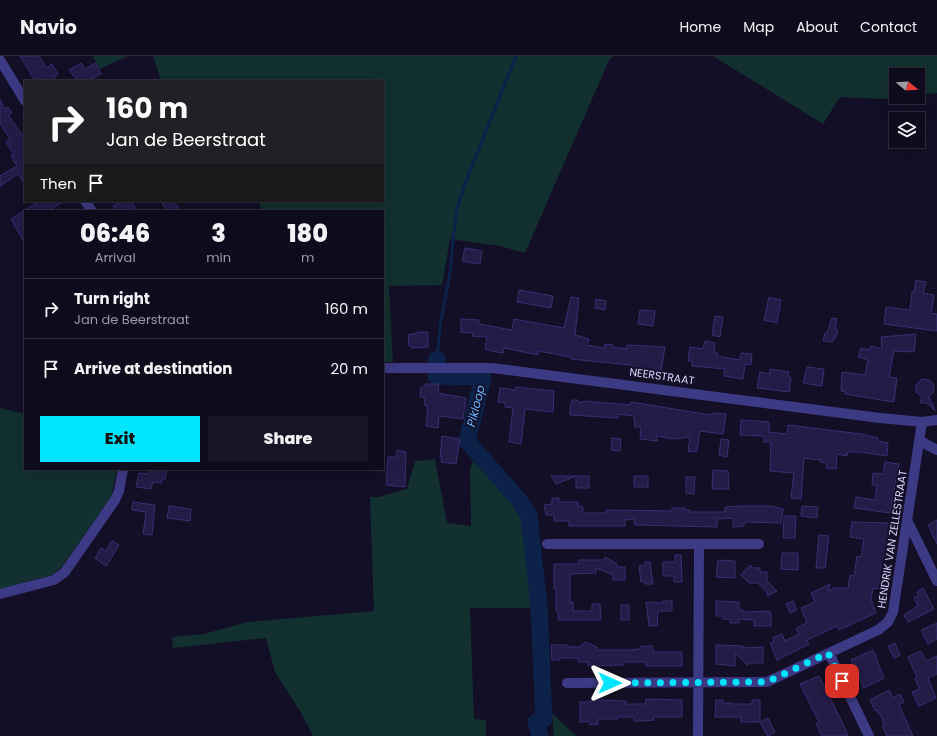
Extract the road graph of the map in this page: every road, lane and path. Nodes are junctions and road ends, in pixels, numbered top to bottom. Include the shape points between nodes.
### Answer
1 (0, 60) edge
2 (24, 99) edge
3 (384, 368) edge
4 (937, 420) edge
5 (922, 422) junction
6 (920, 441) junction
7 (937, 450) edge
8 (123, 470) edge
9 (908, 522) junction
10 (547, 544) dead end
11 (698, 544) junction
12 (758, 544) dead end
13 (937, 581) edge
14 (0, 594) edge
15 (828, 653) junction
16 (567, 683) dead end
17 (697, 683) junction
18 (698, 736) edge
19 (869, 736) edge

1 - 2 street
3 - 5 street, NEERSTRAAT via 492,368
4 - 5 street, NEERSTRAAT
5 - 6 street, HENDRIK VAN ZELLESTRAAT
6 - 7 street
6 - 9 street, HENDRIK VAN ZELLESTRAAT
8 - 14 street via 115,500 65,572 54,580
9 - 13 street
9 - 15 street, HENDRIK VAN ZELLESTRAAT via 893,612 888,622 878,630
10 - 11 street
11 - 12 street
11 - 17 street
15 - 17 street, HENDRIK VAN ZELLESTRAAT via 767,682
15 - 19 street
16 - 17 street, HENDRIK VAN ZELLESTRAAT
17 - 18 street

